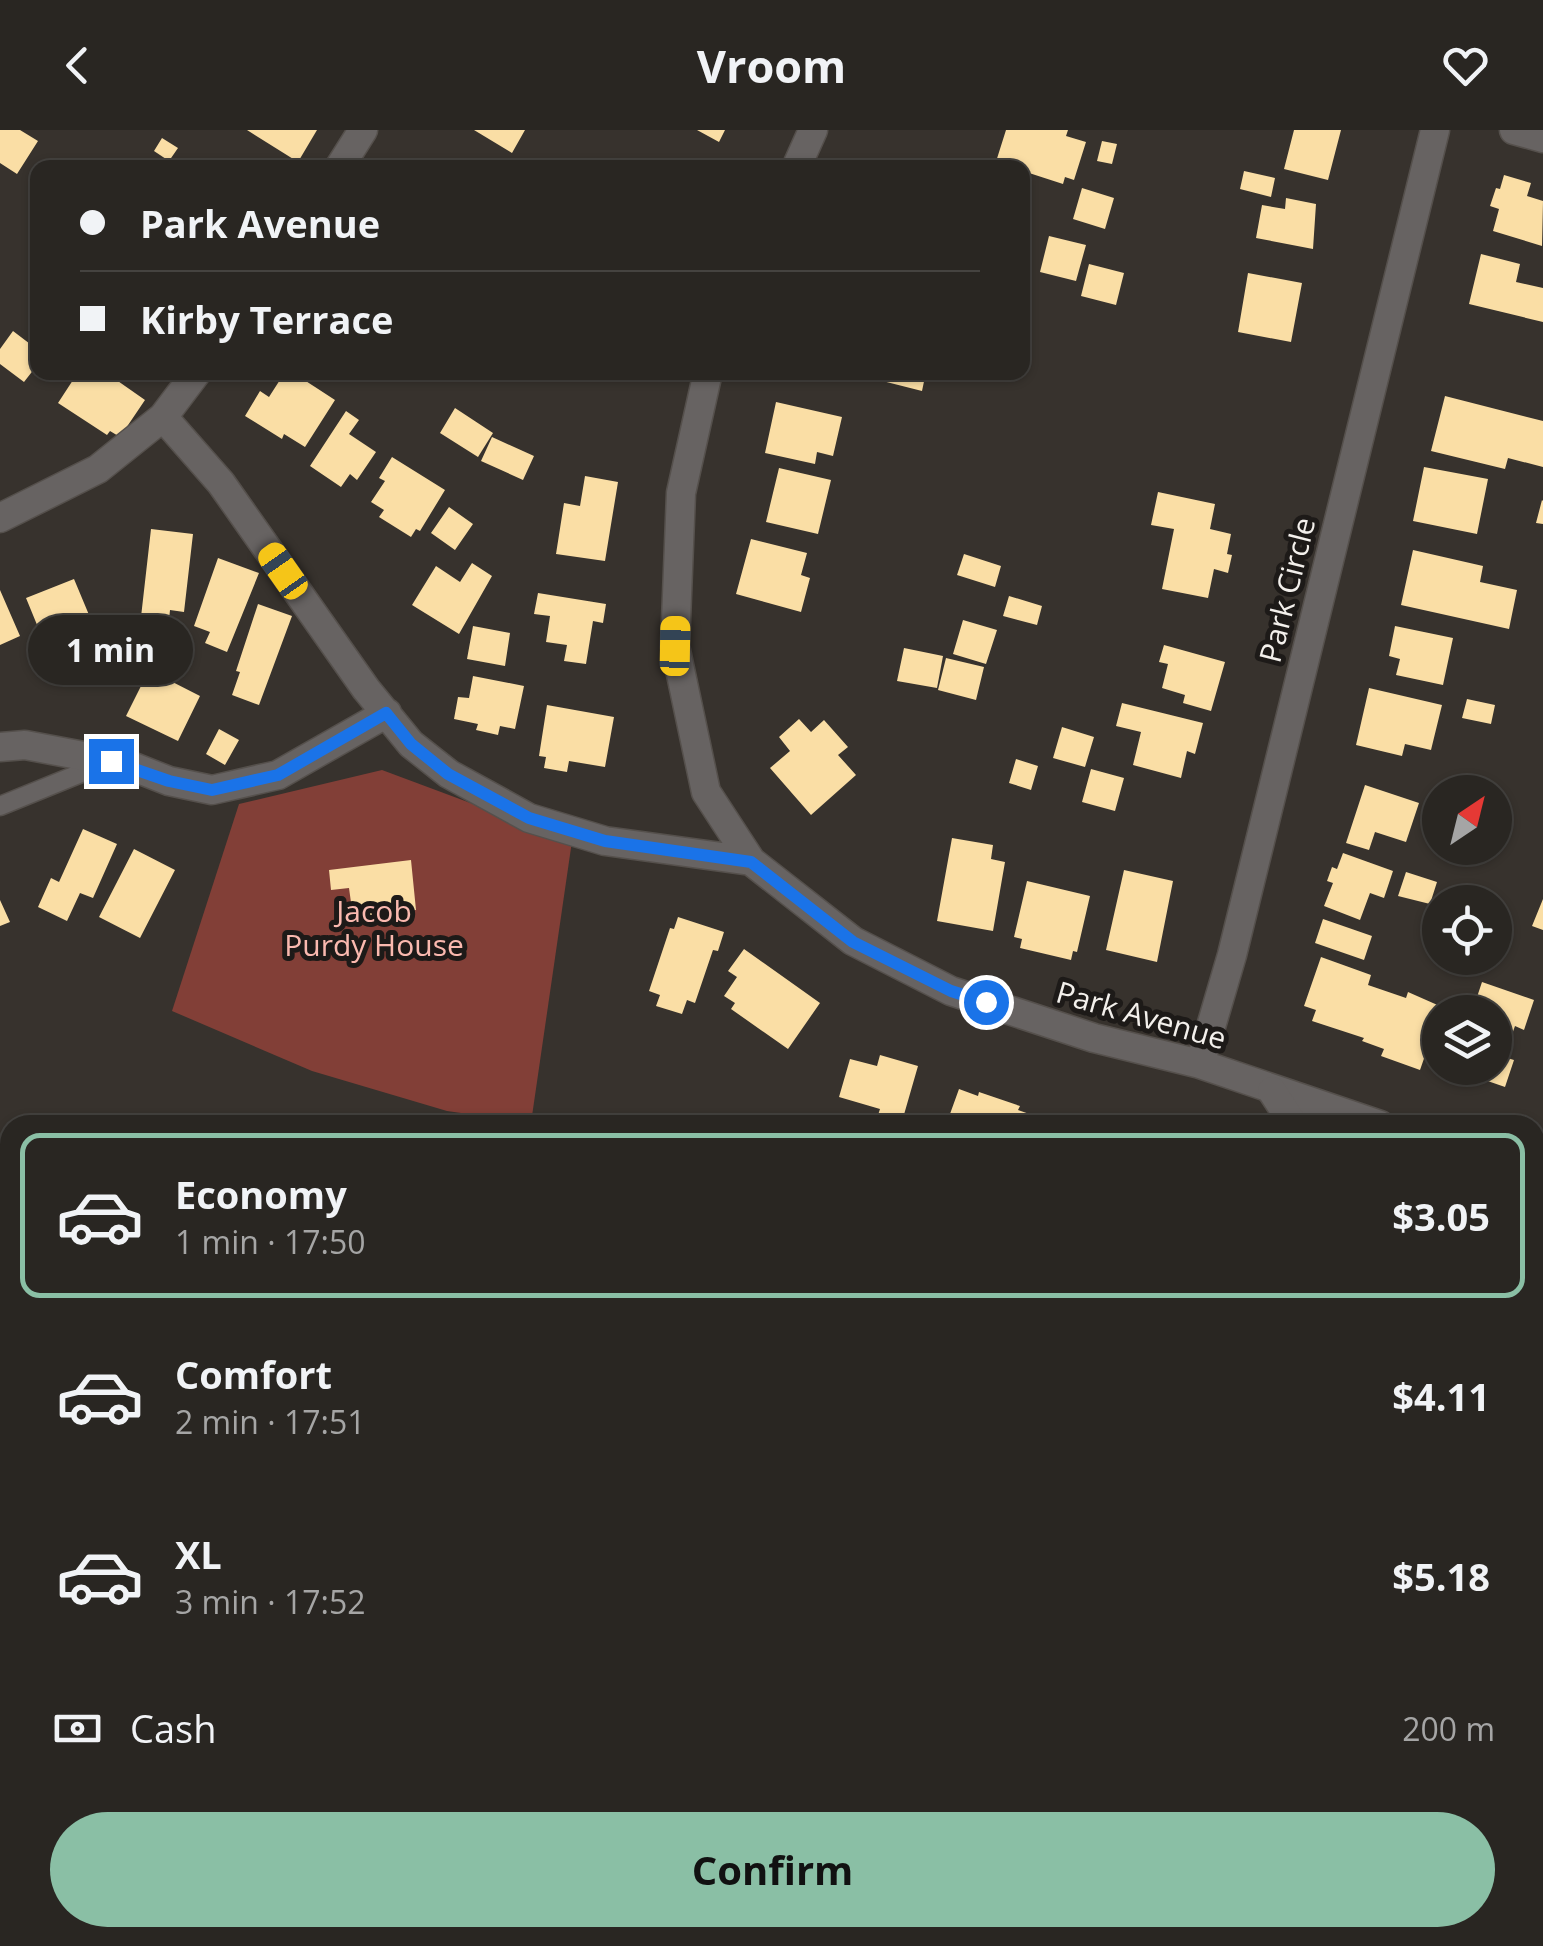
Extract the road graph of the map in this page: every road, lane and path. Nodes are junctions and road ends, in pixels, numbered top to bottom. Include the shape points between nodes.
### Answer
1 (364, 130) edge
2 (813, 130) edge
3 (1435, 130) edge
4 (1514, 130) edge
5 (1543, 138) edge
6 (344, 160) edge
7 (800, 160) edge
8 (191, 380) edge
9 (706, 380) edge
10 (163, 417) junction
11 (0, 518) edge
12 (386, 713) junction
13 (0, 747) edge
14 (111, 761) junction
15 (0, 806) edge
16 (751, 862) junction
17 (1200, 1064) junction
18 (1272, 1090) junction
19 (1288, 1115) edge
20 (1349, 1115) edge

1 - 6 street
2 - 7 street
3 - 17 street, Park Circle
4 - 5 street
8 - 10 street
9 - 16 street via 681,493 675,646 706,792
10 - 11 street via 98,469
10 - 12 street, Park Avenue via 221,483
12 - 14 street via 278,775 212,790
12 - 16 street, Park Avenue via 448,774 529,818 605,841
13 - 14 street via 25,745
14 - 15 lane
16 - 17 street, Park Avenue via 853,942 951,991
17 - 18 street, Park Avenue
18 - 19 street
18 - 20 street, Park Avenue

